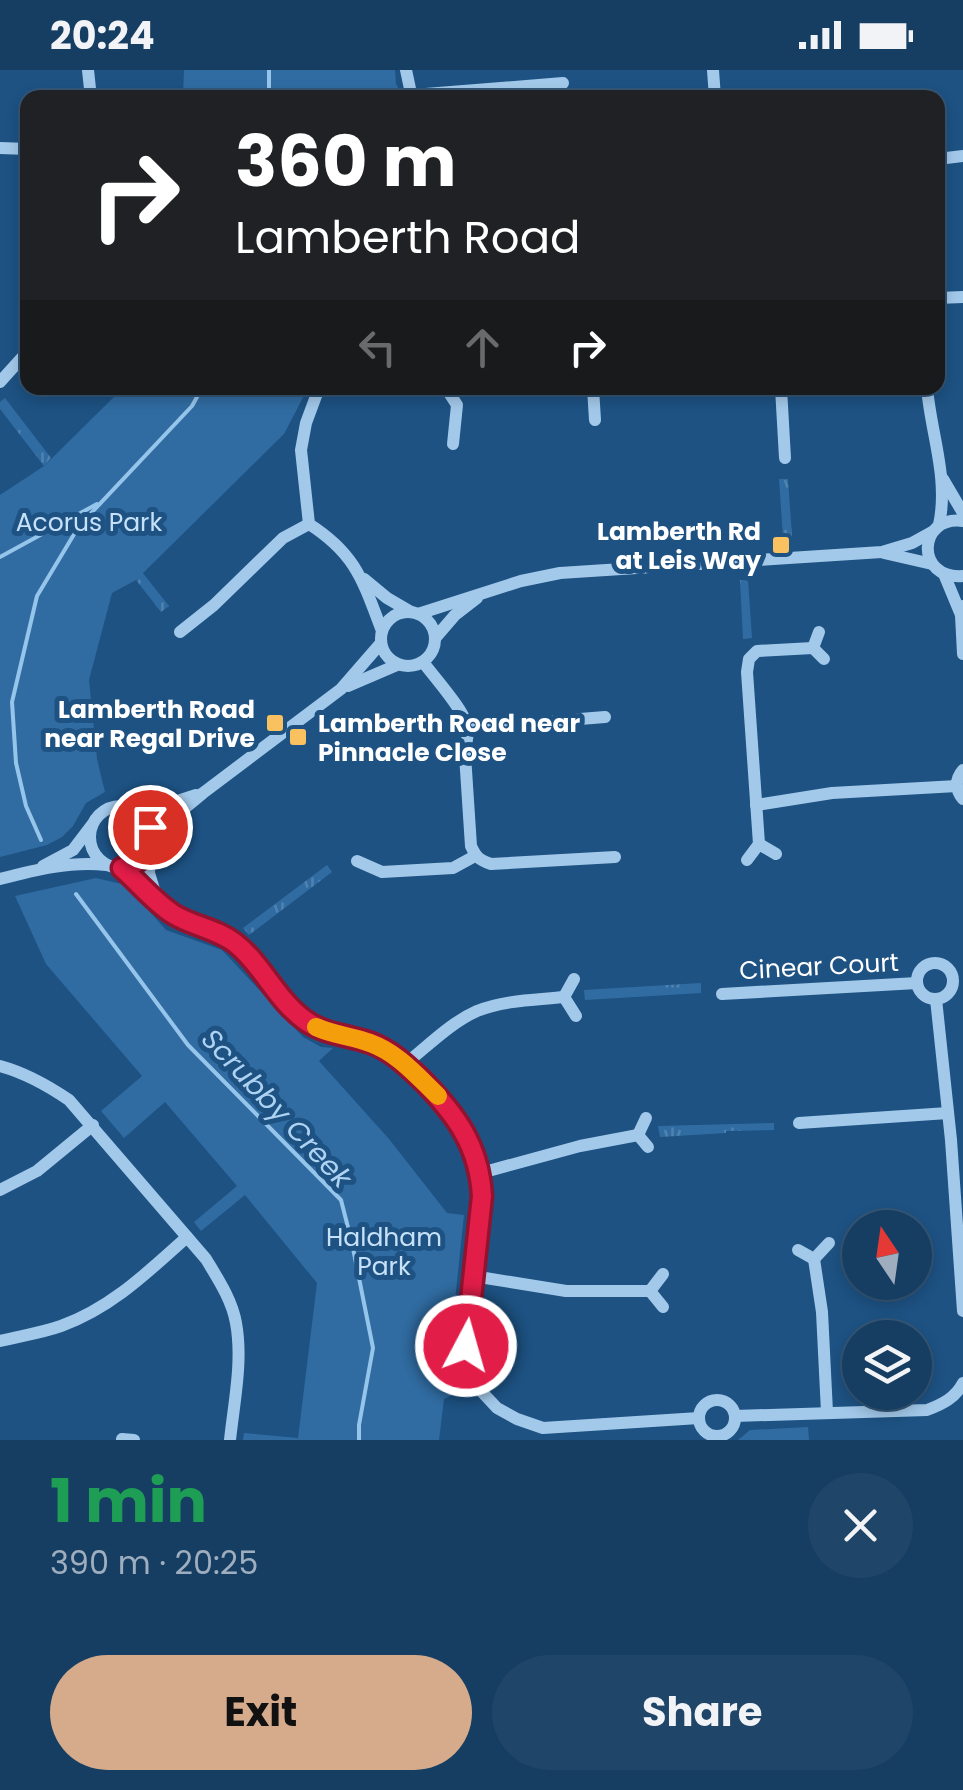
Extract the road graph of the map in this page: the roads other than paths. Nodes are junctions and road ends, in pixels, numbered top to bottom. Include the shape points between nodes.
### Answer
1 (564, 83) dead end
2 (482, 90) edge
3 (20, 360) edge
4 (0, 382) edge
5 (316, 395) edge
6 (450, 395) edge
7 (594, 395) edge
8 (780, 395) edge
9 (928, 395) edge
10 (596, 420) dead end
11 (453, 444) dead end
12 (785, 458) dead end
13 (942, 477) junction
14 (963, 513) edge
15 (963, 521) edge
16 (309, 524) junction
17 (936, 529) junction
18 (882, 552) junction
19 (932, 564) junction
20 (944, 574) junction
21 (963, 576) edge
22 (362, 578) junction
23 (482, 593) junction
24 (962, 610) edge
25 (415, 613) junction
26 (180, 632) dead end
27 (818, 632) dead end
28 (381, 637) junction
29 (436, 637) junction
30 (813, 648) junction
31 (963, 654) edge
32 (824, 659) dead end
33 (423, 662) junction
34 (397, 664) junction
35 (341, 689) junction
36 (605, 717) dead end
37 (468, 728) junction
38 (963, 770) edge
39 (960, 792) edge
40 (203, 793) junction
41 (756, 805) junction
42 (134, 808) junction
43 (94, 822) junction
44 (151, 842) junction
45 (759, 844) junction
46 (776, 854) dead end
47 (475, 856) junction
48 (615, 857) dead end
49 (747, 860) dead end
50 (357, 861) dead end
51 (117, 867) junction
52 (36, 870) junction
53 (0, 879) edge
54 (157, 900) junction
55 (958, 974) edge
56 (574, 978) dead end
57 (917, 983) junction
58 (722, 994) dead end
59 (564, 998) junction
60 (936, 999) junction
61 (576, 1016) dead end
62 (406, 1064) junction
63 (0, 1066) edge
64 (948, 1113) junction
65 (646, 1118) dead end
66 (799, 1122) dead end
67 (93, 1125) junction
68 (638, 1135) junction
69 (648, 1147) dead end
70 (481, 1173) junction
71 (0, 1190) edge
72 (187, 1237) junction
73 (828, 1244) dead end
74 (798, 1250) dead end
75 (814, 1259) junction
76 (662, 1274) dead end
77 (474, 1276) junction
78 (650, 1290) junction
79 (663, 1307) dead end
80 (963, 1311) edge
81 (0, 1341) edge
82 (963, 1383) edge
83 (827, 1412) junction
84 (734, 1416) junction
85 (699, 1418) junction
86 (718, 1438) edge
87 (230, 1440) edge

1 - 2 street
3 - 4 street
5 - 16 street via 302,450
6 - 11 street via 456,405
7 - 10 street
8 - 12 street
9 - 13 street
13 - 14 street
13 - 17 street
15 - 17 street
16 - 22 street via 331,538
16 - 26 street via 283,538
17 - 18 street
17 - 19 street via 927,548
18 - 19 street
18 - 23 street via 560,573
19 - 20 street
20 - 21 street
20 - 24 street
22 - 25 street
22 - 28 street
23 - 25 street
23 - 29 street
24 - 31 street
25 - 28 street via 393,616
25 - 29 street
27 - 30 street
28 - 34 street
28 - 35 street
29 - 33 street
30 - 32 street
30 - 41 street via 757,651 749,659
33 - 34 street
33 - 37 street
34 - 35 street
35 - 40 street
36 - 37 street
37 - 47 street
38 - 39 street
39 - 41 street via 832,794
40 - 42 street
40 - 44 street
41 - 45 street
42 - 43 street via 107,809
42 - 44 street via 147,819
43 - 51 street via 92,848
43 - 52 street via 73,850
44 - 51 street via 139,862
44 - 54 street via 149,873
45 - 46 street
45 - 49 street
47 - 48 street via 491,864
47 - 50 street via 453,868 382,872
51 - 52 street
51 - 54 street
52 - 53 street
54 - 62 street via 238,944 305,1020 369,1042
55 - 57 street via 934,963 924,967
55 - 60 street via 950,991
56 - 59 street
57 - 58 street, Cinear Court
57 - 60 street via 921,993
59 - 61 street
59 - 62 street via 476,1011
60 - 64 street
62 - 70 street via 455,1115
63 - 67 street via 45,1083
64 - 66 street
64 - 80 street
65 - 68 street
67 - 71 street
67 - 72 street
68 - 69 street
68 - 70 street
70 - 77 street
72 - 81 street via 94,1311
72 - 87 street via 222,1285 236,1320
73 - 75 street
74 - 75 street
75 - 83 street
76 - 78 street
77 - 78 street via 566,1291
77 - 85 street via 470,1369 497,1408 543,1428
78 - 79 street
82 - 83 street via 958,1394 927,1410
83 - 84 street
84 - 85 street via 716,1400
84 - 86 street
85 - 86 street via 702,1429

